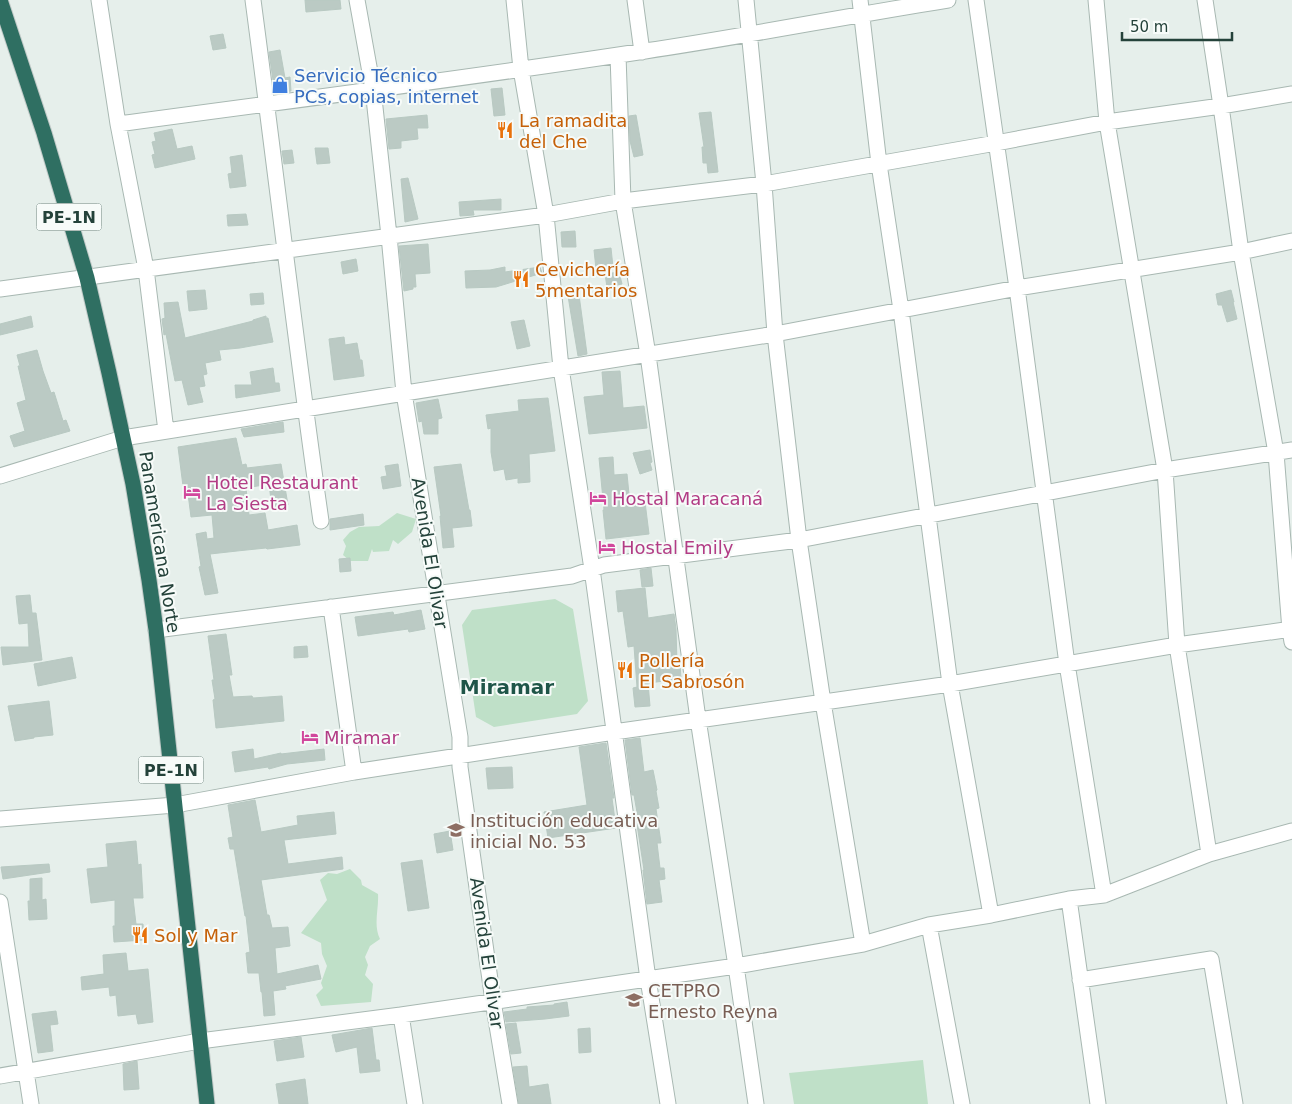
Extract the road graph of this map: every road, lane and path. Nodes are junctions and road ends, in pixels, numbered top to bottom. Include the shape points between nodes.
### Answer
1 (0, 0) edge
2 (99, 0) edge
3 (253, 0) edge
4 (357, 0) edge
5 (514, 0) edge
6 (635, 0) edge
7 (746, 0) edge
8 (948, 0) edge
9 (976, 0) edge
10 (1096, 0) edge
11 (1205, 0) edge
12 (861, 7) edge
13 (750, 35) junction
14 (642, 52) junction
15 (618, 55) junction
16 (521, 69) junction
17 (373, 89) junction
18 (1292, 94) edge
19 (267, 104) junction
20 (1221, 106) junction
21 (1107, 122) junction
22 (118, 124) junction
23 (996, 143) junction
24 (879, 164) junction
25 (764, 184) junction
26 (623, 201) junction
27 (546, 215) junction
28 (389, 236) junction
29 (1292, 241) edge
30 (285, 250) junction
31 (1241, 252) junction
32 (146, 269) junction
33 (1132, 270) junction
34 (87, 278) junction
35 (1017, 288) junction
36 (0, 289) edge
37 (900, 310) junction
38 (775, 334) junction
39 (648, 355) junction
40 (561, 368) junction
41 (404, 393) junction
42 (305, 409) junction
43 (166, 431) junction
44 (123, 438) junction
45 (1292, 450) edge
46 (1276, 453) junction
47 (1165, 470) junction
48 (0, 476) edge
49 (1044, 493) junction
50 (927, 516) junction
51 (321, 521) dead end
52 (799, 540) junction
53 (676, 556) junction
54 (592, 569) junction
55 (437, 593) junction
56 (331, 607) junction
57 (156, 630) junction
58 (1291, 634) edge
59 (1177, 645) junction
60 (1067, 664) junction
61 (950, 684) junction
62 (823, 702) junction
63 (698, 720) junction
64 (614, 732) junction
65 (460, 756) junction
66 (354, 772) junction
67 (175, 804) junction
68 (0, 819) edge
69 (1292, 831) edge
70 (1209, 854) junction
71 (1104, 895) junction
72 (1069, 899) junction
73 (0, 902) edge
74 (991, 915) junction
75 (929, 925) junction
76 (863, 944) junction
77 (736, 966) junction
78 (648, 979) junction
79 (1080, 980) junction
80 (493, 1002) junction
81 (401, 1015) junction
82 (200, 1041) junction
83 (27, 1072) junction
84 (0, 1076) edge
85 (31, 1104) edge
86 (207, 1104) edge
87 (414, 1104) edge
88 (510, 1104) edge
89 (668, 1104) edge
90 (756, 1104) edge
91 (962, 1104) edge
92 (1098, 1104) edge
93 (1235, 1104) edge

1 - 34 highway, Panamericana Norte / PE-1N
2 - 22 street
3 - 19 street
4 - 17 street, Avenida El Olivar
5 - 16 street
6 - 14 street
7 - 13 street
8 - 12 street
9 - 23 street
10 - 21 street
11 - 20 street
12 - 13 street
12 - 24 street
13 - 14 street
13 - 25 street
14 - 15 street
15 - 16 street
15 - 26 street
16 - 17 street
16 - 27 street
17 - 19 street
17 - 28 street, Avenida El Olivar
18 - 20 street
19 - 22 street
19 - 30 street
20 - 21 street
20 - 31 street
21 - 23 street
21 - 33 street
22 - 32 street
23 - 24 street
23 - 35 street
24 - 25 street
24 - 37 street
25 - 26 street
25 - 38 street
26 - 27 street
26 - 39 street
27 - 28 street
27 - 40 street
28 - 30 street
28 - 41 street, Avenida El Olivar
29 - 31 street
30 - 32 street
30 - 42 street
31 - 33 street
31 - 46 street
32 - 34 street
32 - 43 street
33 - 35 street
33 - 47 street
34 - 36 street
34 - 44 highway, Panamericana Norte / PE-1N
35 - 37 street
35 - 49 street
37 - 38 street
37 - 50 street
38 - 39 street
38 - 52 street
39 - 40 street
39 - 53 street
40 - 41 street
40 - 54 street
41 - 42 street
41 - 55 street, Avenida El Olivar
42 - 43 street
42 - 51 street
43 - 44 street
44 - 48 street
44 - 57 highway, Panamericana Norte / PE-1N via 142,531
45 - 46 street
46 - 47 street
46 - 58 street
47 - 49 street
47 - 59 street
49 - 50 street
49 - 60 street
50 - 52 street
50 - 61 street
52 - 53 street
52 - 62 street
53 - 54 street
53 - 63 street
54 - 55 street via 572,576
54 - 64 street
55 - 56 street
55 - 65 street, Avenida El Olivar via 460,737
56 - 57 street
56 - 66 street
57 - 67 highway, Panamericana Norte / PE-1N
58 - 59 street
59 - 60 street
59 - 70 street
60 - 61 street
60 - 71 street
61 - 62 street
61 - 74 street
62 - 63 street
62 - 76 street
63 - 64 street
63 - 77 street
64 - 65 street
64 - 78 street
65 - 66 street
65 - 80 street, Avenida El Olivar
66 - 67 street
67 - 68 street
67 - 82 highway, Panamericana Norte / PE-1N
69 - 70 street
70 - 71 street
71 - 72 street
72 - 74 street
72 - 79 street
73 - 83 street
74 - 75 street
75 - 76 street
75 - 91 street
76 - 77 street
77 - 78 street
77 - 90 street
78 - 80 street
78 - 89 street
79 - 92 street
79 - 93 street via 1211,959
80 - 81 street
80 - 88 street, Avenida El Olivar
81 - 82 street
81 - 87 street
82 - 83 street
82 - 86 highway, Panamericana Norte / PE-1N
83 - 84 street
83 - 85 street

